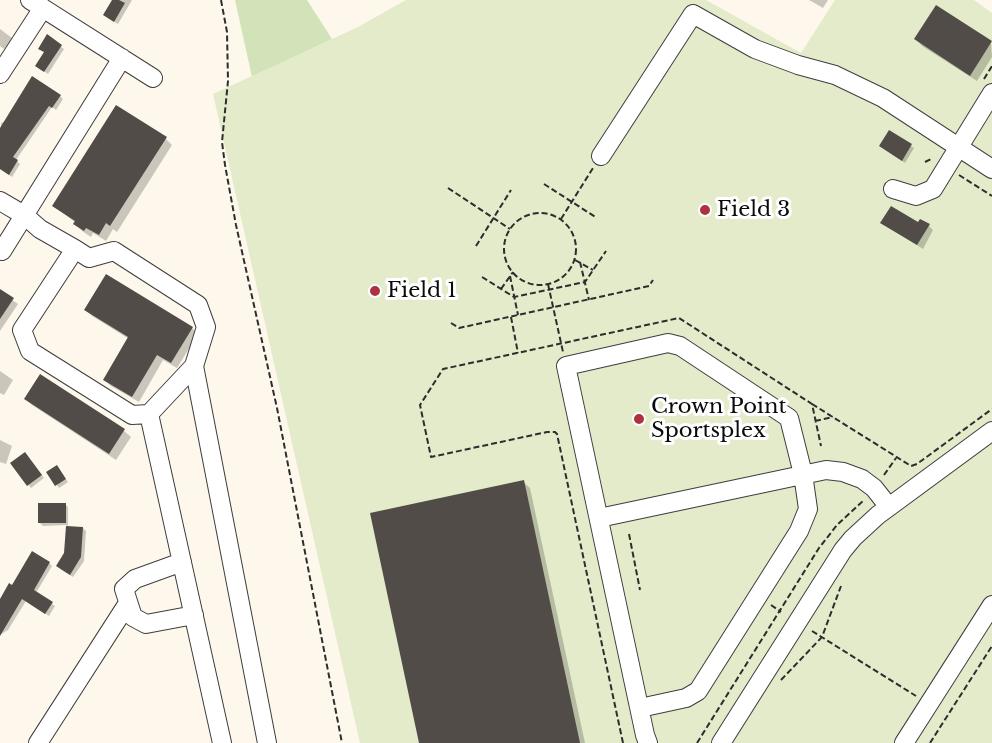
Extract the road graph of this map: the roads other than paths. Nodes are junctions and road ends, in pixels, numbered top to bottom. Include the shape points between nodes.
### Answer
1 (36, 4) edge
2 (122, 58) junction
3 (0, 74) edge
4 (153, 78) dead end
5 (992, 93) edge
6 (958, 147) junction
7 (601, 156) road end
8 (990, 164) edge
9 (894, 189) dead end
10 (8, 211) edge
11 (75, 249) junction
12 (3, 251) dead end
13 (194, 366) junction
14 (149, 414) junction
15 (992, 431) edge
16 (803, 474) junction
17 (889, 507) junction
18 (599, 518) junction
19 (182, 562) junction
20 (128, 603) junction
21 (992, 605) edge
22 (194, 615) junction
23 (640, 708) junction
24 (38, 743) edge
25 (222, 743) edge
26 (267, 743) edge
27 (648, 743) edge
28 (721, 743) edge
29 (904, 743) edge

1 - 2 street
1 - 3 street
2 - 4 street
2 - 10 street
5 - 6 street
6 - 7 street via 882,98 835,75 755,49 693,14
6 - 8 street
6 - 9 street via 933,189 916,196
10 - 11 street
10 - 12 street
11 - 13 street via 89,258 114,251 198,305 206,327
11 - 14 street via 22,330 30,351 132,415
13 - 14 street
13 - 26 street
14 - 19 street
15 - 17 street
16 - 17 street via 834,470 853,475 874,488
16 - 18 street
16 - 18 street via 789,418 680,346 668,344 566,366
16 - 23 street via 808,499 799,531 698,691 686,698
17 - 28 street via 843,550
18 - 23 street
19 - 20 street via 135,579 124,589
19 - 22 street
20 - 22 street via 133,617 146,624
20 - 24 street
21 - 29 street
22 - 25 street
23 - 27 street

